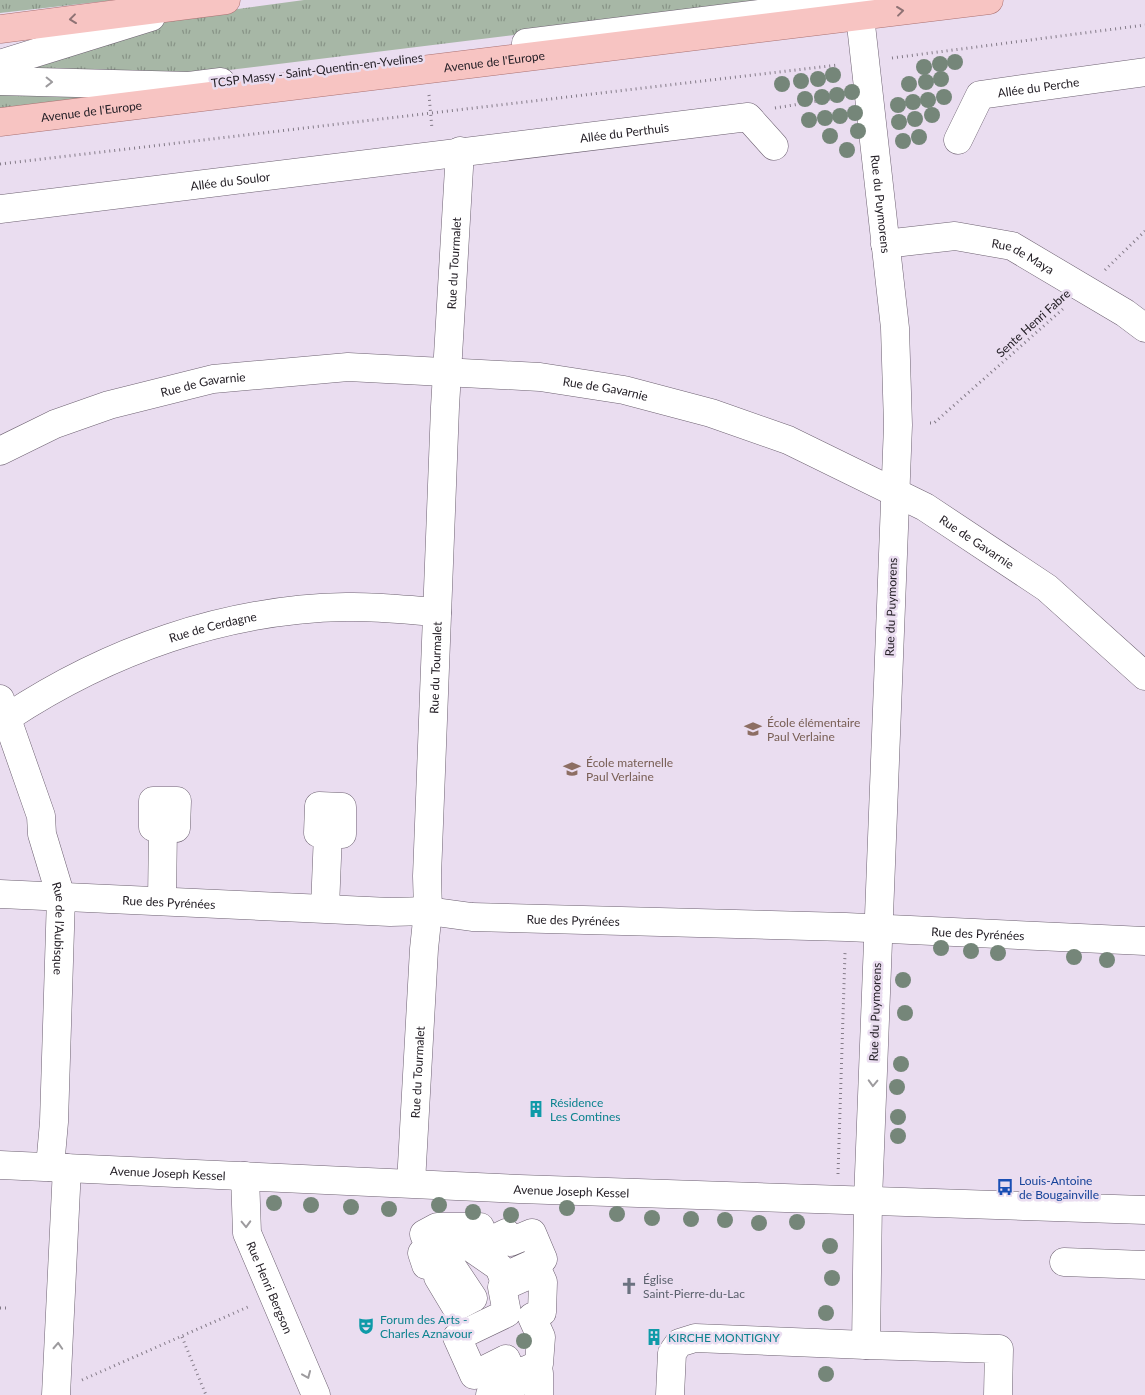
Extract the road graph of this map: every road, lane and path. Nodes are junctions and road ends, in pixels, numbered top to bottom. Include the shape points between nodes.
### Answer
1 (226, 0) edge
2 (988, 0) edge
3 (191, 4) junction
4 (866, 8) edge
5 (1145, 26) edge
6 (0, 29) edge
7 (866, 61) junction
8 (0, 64) edge
9 (1145, 72) edge
10 (0, 81) edge
11 (428, 85) dead end
12 (867, 93) junction
13 (780, 106) dead end
14 (431, 113) junction
15 (0, 122) edge
16 (958, 140) dead end
17 (774, 146) dead end
18 (460, 151) junction
19 (434, 154) junction
20 (0, 164) edge
21 (0, 209) edge
22 (1145, 231) edge
23 (885, 244) junction
24 (1084, 290) junction
25 (1145, 328) edge
26 (447, 373) junction
27 (930, 423) dead end
28 (0, 451) edge
29 (896, 494) junction
30 (437, 612) junction
31 (1145, 675) edge
32 (4, 708) edge
33 (163, 828) dead end
34 (328, 833) dead end
35 (0, 894) edge
36 (61, 897) junction
37 (162, 901) junction
38 (326, 908) junction
39 (428, 911) junction
40 (846, 927) junction
41 (878, 929) junction
42 (1145, 941) edge
43 (0, 1165) edge
44 (58, 1168) junction
45 (245, 1176) junction
46 (411, 1183) junction
47 (837, 1199) junction
48 (868, 1200) junction
49 (1145, 1210) edge
50 (1064, 1262) dead end
51 (1145, 1265) edge
52 (274, 1296) junction
53 (0, 1308) edge
54 (10, 1308) dead end
55 (182, 1337) junction
56 (866, 1345) junction
57 (482, 1385) edge
58 (56, 1393) edge
59 (206, 1395) edge
60 (316, 1395) edge
61 (539, 1395) edge
62 (670, 1395) edge
63 (998, 1395) edge

1 - 3 main road
4 -> 2 main road, Avenue de l'Europe
3 -> 6 main road
3 - 8 street
4 - 7 street, Rue du Puymorens
10 -> 4 street, TCSP Massy - Saint-Quentin-en-Yvelines via 189,86
4 - 15 main road, Avenue de l'Europe
5 - 7 path
7 - 12 street, Rue du Puymorens
7 - 14 path
9 - 16 street, Allée du Perche via 980,95
11 - 14 path
12 - 13 path
12 - 23 street, Rue du Puymorens
14 - 19 path
14 - 20 path
17 - 18 street, Allée du Perthuis via 748,116
18 - 19 street, Allée du Soulor
18 - 26 street, Rue du Tourmalet
19 - 21 street, Allée du Soulor
22 - 24 path, Sente Henri Fabre
23 - 24 street, Rue de Maya via 955,236 1012,246
23 - 29 street, Rue du Puymorens via 895,328
24 - 25 street, Rue de Maya
24 - 27 path, Sente Henri Fabre via 934,423
26 - 28 street, Rue de Gavarnie via 348,367 213,379 109,404 55,424
26 - 29 street, Rue de Gavarnie via 540,377 624,390 711,413 788,440
26 - 30 street, Rue du Tourmalet
29 - 31 street, Rue de Gavarnie via 925,507 1047,588
29 - 41 street, Rue du Puymorens
30 - 32 street, Rue de Cerdagne via 346,607 265,614 182,632 107,661
30 - 39 street, Rue du Tourmalet
32 - 36 street, Rue de l'Aubisque via 41,816 42,834
33 - 37 street
34 - 38 street
35 - 36 street, Rue des Pyrénées
36 - 37 street, Rue des Pyrénées
36 - 44 street, Rue de l'Aubisque via 54,1122
37 - 38 street, Rue des Pyrénées
38 - 39 street, Rue des Pyrénées
39 - 40 street, Rue des Pyrénées via 472,917
39 - 46 street, Rue du Tourmalet
40 - 41 street, Rue des Pyrénées
40 - 47 path
41 - 42 street, Rue des Pyrénées
41 -> 48 street, Rue du Puymorens
43 - 44 street, Avenue Joseph Kessel
44 - 45 street, Avenue Joseph Kessel
58 -> 44 street
45 - 46 street, Avenue Joseph Kessel
45 -> 52 street, Rue Henri Bergson via 247,1233
46 - 47 street, Avenue Joseph Kessel
47 - 48 street, Avenue Joseph Kessel
48 - 49 street, Avenue Joseph Kessel
48 - 56 street, Rue du Puymorens
50 - 51 street
52 - 55 path
52 -> 60 street, Rue Henri Bergson
53 - 54 path
55 - 58 path
55 - 59 path
56 - 62 street via 695,1338 679,1343 672,1353
56 - 63 street via 999,1349
57 - 57 street via 506,1360 514,1376 539,1364 541,1337 532,1317 542,1312 543,1282 538,1271 502,1287 507,1313 457,1337
57 - 61 street via 539,1373

